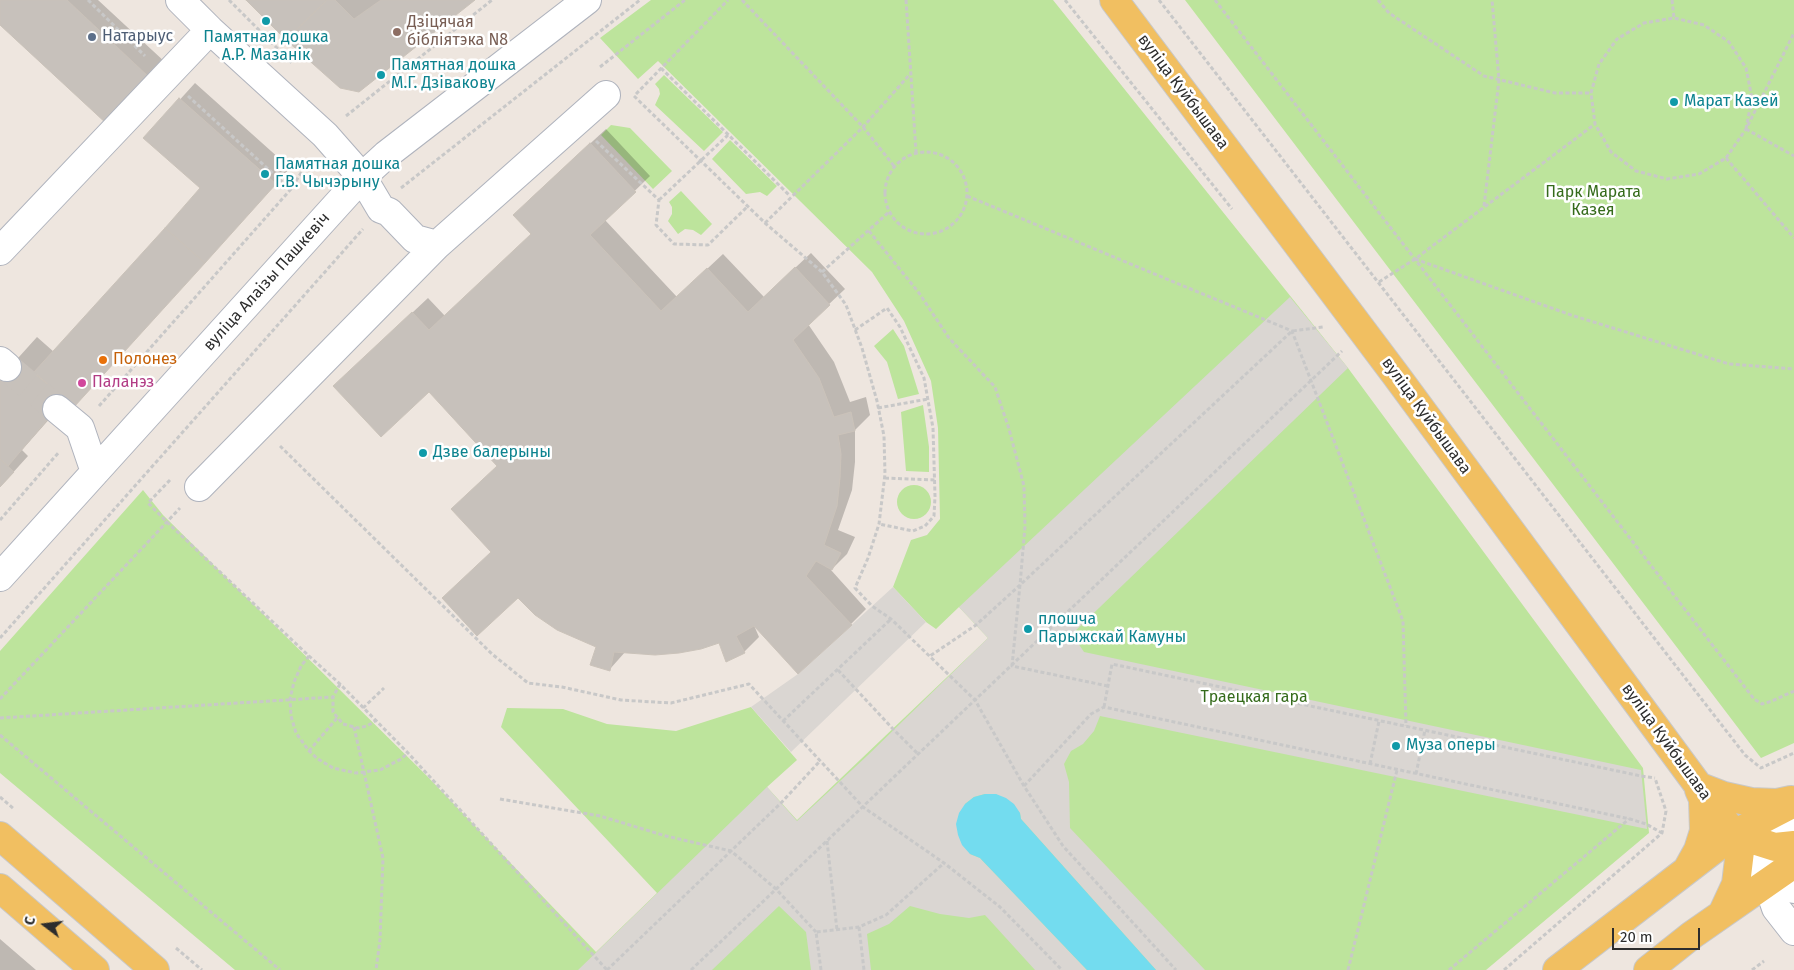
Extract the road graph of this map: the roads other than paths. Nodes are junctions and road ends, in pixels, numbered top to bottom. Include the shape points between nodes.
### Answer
1 (180, 0) edge
2 (587, 0) edge
3 (1114, 0) edge
4 (210, 30) junction
5 (606, 95) road end
6 (362, 177) junction
7 (437, 245) junction
8 (0, 251) edge
9 (57, 409) tunnel mouth
10 (95, 472) junction
11 (199, 487) road end
12 (0, 577) edge
13 (1698, 786) junction
14 (1794, 802) edge
15 (1794, 815) edge
16 (1734, 834) junction
17 (0, 836) edge
18 (1788, 852) edge
19 (1687, 869) junction
20 (1767, 882) junction
21 (0, 888) edge
22 (1794, 889) edge
23 (1723, 912) junction
24 (1794, 931) edge
25 (95, 970) edge
26 (155, 970) edge
27 (1557, 970) edge
28 (1648, 970) edge

1 - 4 street
2 - 6 street, вуліца Алаізы Пашкевіч
3 - 13 main road, вуліца Куйбышава via 1395,374
4 - 6 street via 325,134
4 - 8 street
5 - 7 street
6 - 7 street via 381,209 389,212 415,239
6 - 10 street, вуліца Алаізы Пашкевіч
7 - 11 street
9 - 10 street via 80,428
10 - 12 street, вуліца Алаізы Пашкевіч
13 - 14 main road via 1752,802
13 - 16 main road, вуліца Куйбышава
13 - 19 main road via 1703,799 1704,830
14 - 16 main road
15 - 18 street
16 - 18 main road
16 - 19 main road
16 - 20 street
16 - 23 main road via 1740,851 1736,884
17 - 26 main road
18 - 20 street via 1769,864
19 - 27 main road
20 - 22 street
20 - 23 main road
20 - 24 street via 1776,908
21 - 25 main road
23 - 28 main road

